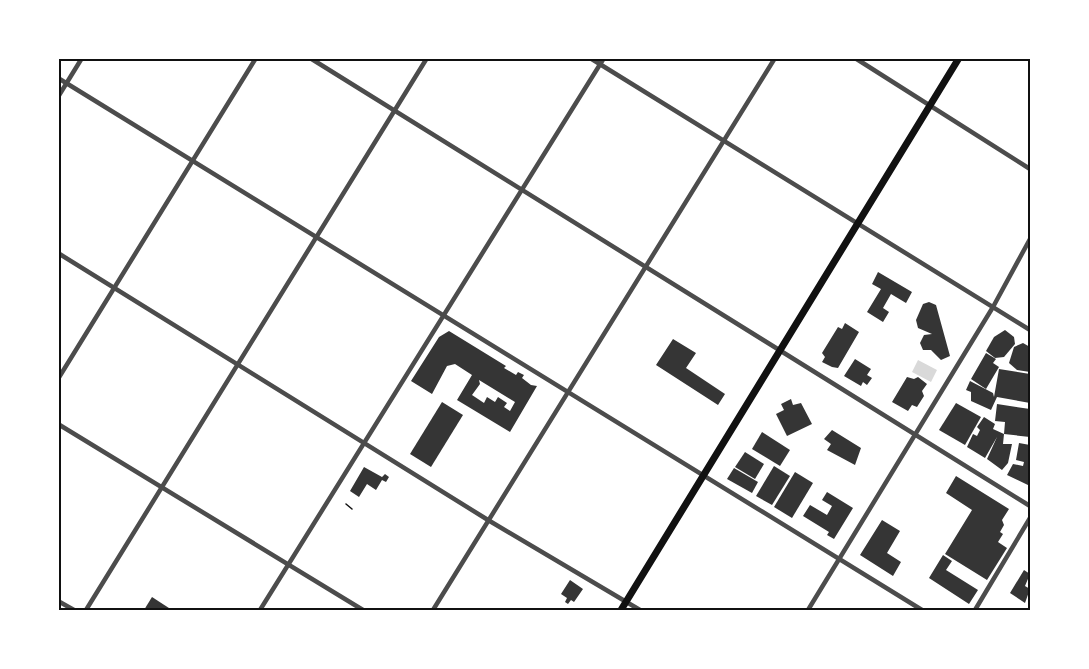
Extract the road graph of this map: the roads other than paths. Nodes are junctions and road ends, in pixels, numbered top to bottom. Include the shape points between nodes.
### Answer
1 (82, 58) edge
2 (256, 58) edge
3 (310, 58) edge
4 (427, 58) edge
5 (591, 58) edge
6 (604, 58) edge
7 (775, 58) edge
8 (855, 58) edge
9 (959, 58) edge
10 (600, 64) junction
11 (58, 78) edge
12 (67, 83) junction
13 (58, 97) edge
14 (930, 106) junction
15 (395, 111) junction
16 (724, 141) junction
17 (193, 161) junction
18 (1030, 169) edge
19 (523, 190) junction
20 (858, 224) junction
21 (317, 237) junction
22 (1030, 239) edge
23 (58, 253) edge
24 (645, 265) junction
25 (115, 288) junction
26 (993, 307) junction
27 (444, 315) junction
28 (1030, 330) edge
29 (780, 350) junction
30 (239, 366) junction
31 (58, 379) edge
32 (567, 391) junction
33 (58, 424) edge
34 (915, 434) junction
35 (364, 443) junction
36 (704, 475) junction
37 (163, 488) junction
38 (1030, 506) edge
39 (1030, 518) edge
40 (489, 520) junction
41 (840, 559) junction
42 (288, 565) junction
43 (58, 601) edge
44 (627, 602) junction
45 (74, 610) edge
46 (86, 610) edge
47 (260, 610) edge
48 (363, 610) edge
49 (433, 610) edge
50 (621, 610) edge
51 (640, 610) edge
52 (808, 610) edge
53 (922, 610) edge
54 (975, 610) edge

1 - 12 street
2 - 17 street
3 - 15 street
4 - 15 street
5 - 10 street
6 - 10 street
7 - 16 street
8 - 14 street
9 - 14 main road
10 - 16 street
10 - 19 street
11 - 12 street
12 - 13 street
12 - 17 street
14 - 18 street
14 - 20 main road
15 - 19 street
15 - 21 street
16 - 20 street
16 - 24 street
17 - 21 street
17 - 25 street
19 - 24 street
19 - 27 street
20 - 26 street
20 - 29 main road
21 - 27 street
21 - 30 street
22 - 26 street
23 - 25 street
24 - 29 street
24 - 32 street
25 - 30 street
25 - 31 street
26 - 28 street
26 - 34 street
27 - 32 street
27 - 35 street
29 - 34 street
29 - 36 main road
30 - 35 street
30 - 37 street
32 - 36 street
32 - 40 street
33 - 37 street
34 - 38 street
34 - 41 street
35 - 40 street
35 - 42 street
36 - 41 street
36 - 44 main road
37 - 42 street
37 - 46 street
39 - 54 street
40 - 44 street
40 - 49 street
41 - 52 street
41 - 53 street
42 - 47 street
42 - 48 street
43 - 45 street
44 - 50 main road
44 - 51 street

